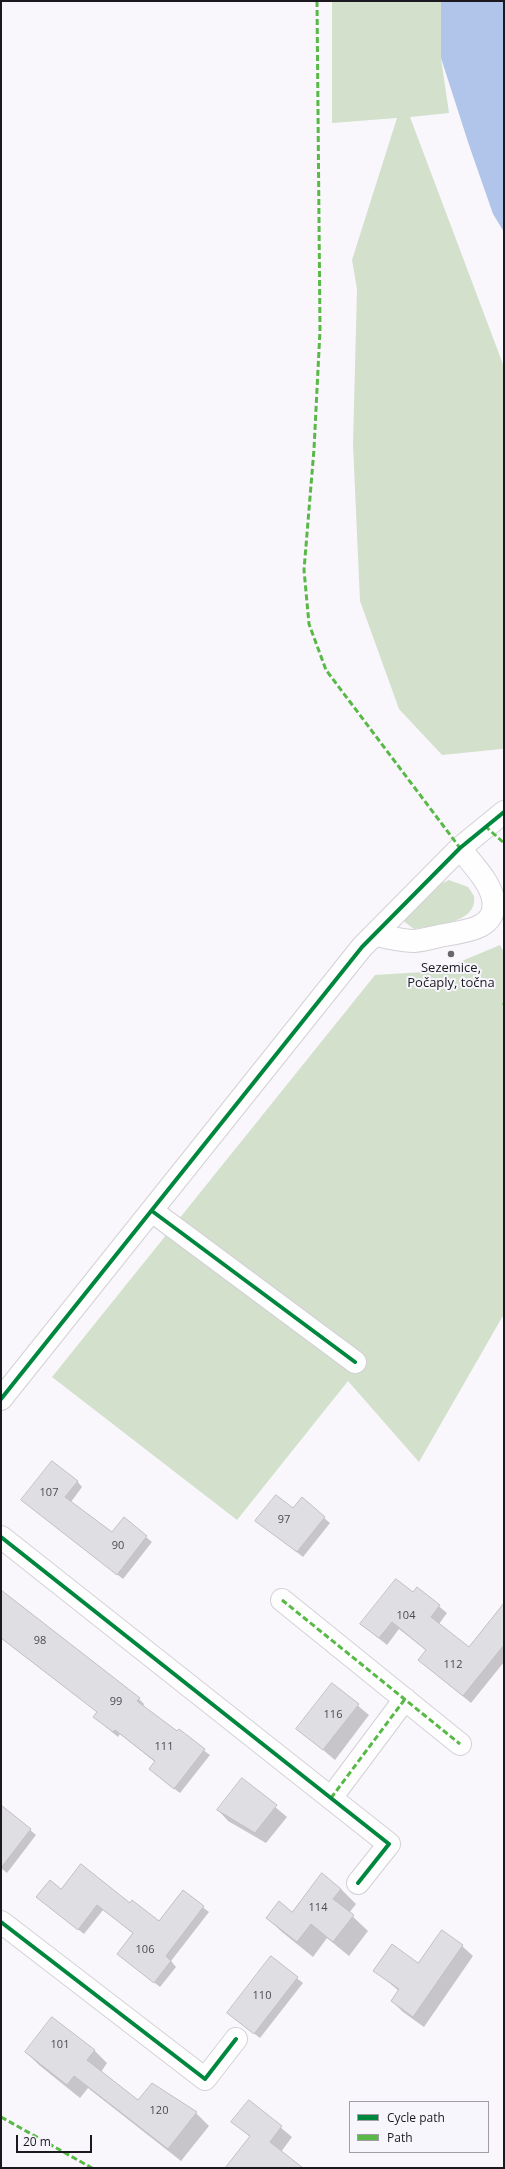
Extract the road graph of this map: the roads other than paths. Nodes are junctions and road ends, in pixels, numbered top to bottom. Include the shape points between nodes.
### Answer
1 (504, 812) edge
2 (460, 848) junction
3 (375, 934) junction
4 (152, 1211) junction
5 (355, 1362) dead end
6 (1, 1399) edge
7 (1, 1537) edge
8 (282, 1600) dead end
9 (405, 1699) junction
10 (460, 1744) dead end
11 (331, 1798) junction
12 (358, 1883) dead end
13 (1, 1922) edge
14 (236, 2039) dead end

1 - 2 street
2 - 3 street
2 - 3 street via 488,885 494,911 489,920 471,930 414,941
3 - 4 street
4 - 5 street
4 - 6 street
7 - 11 street
8 - 9 street
9 - 10 street
9 - 11 street
11 - 12 street via 389,1844
13 - 14 street via 205,2079

